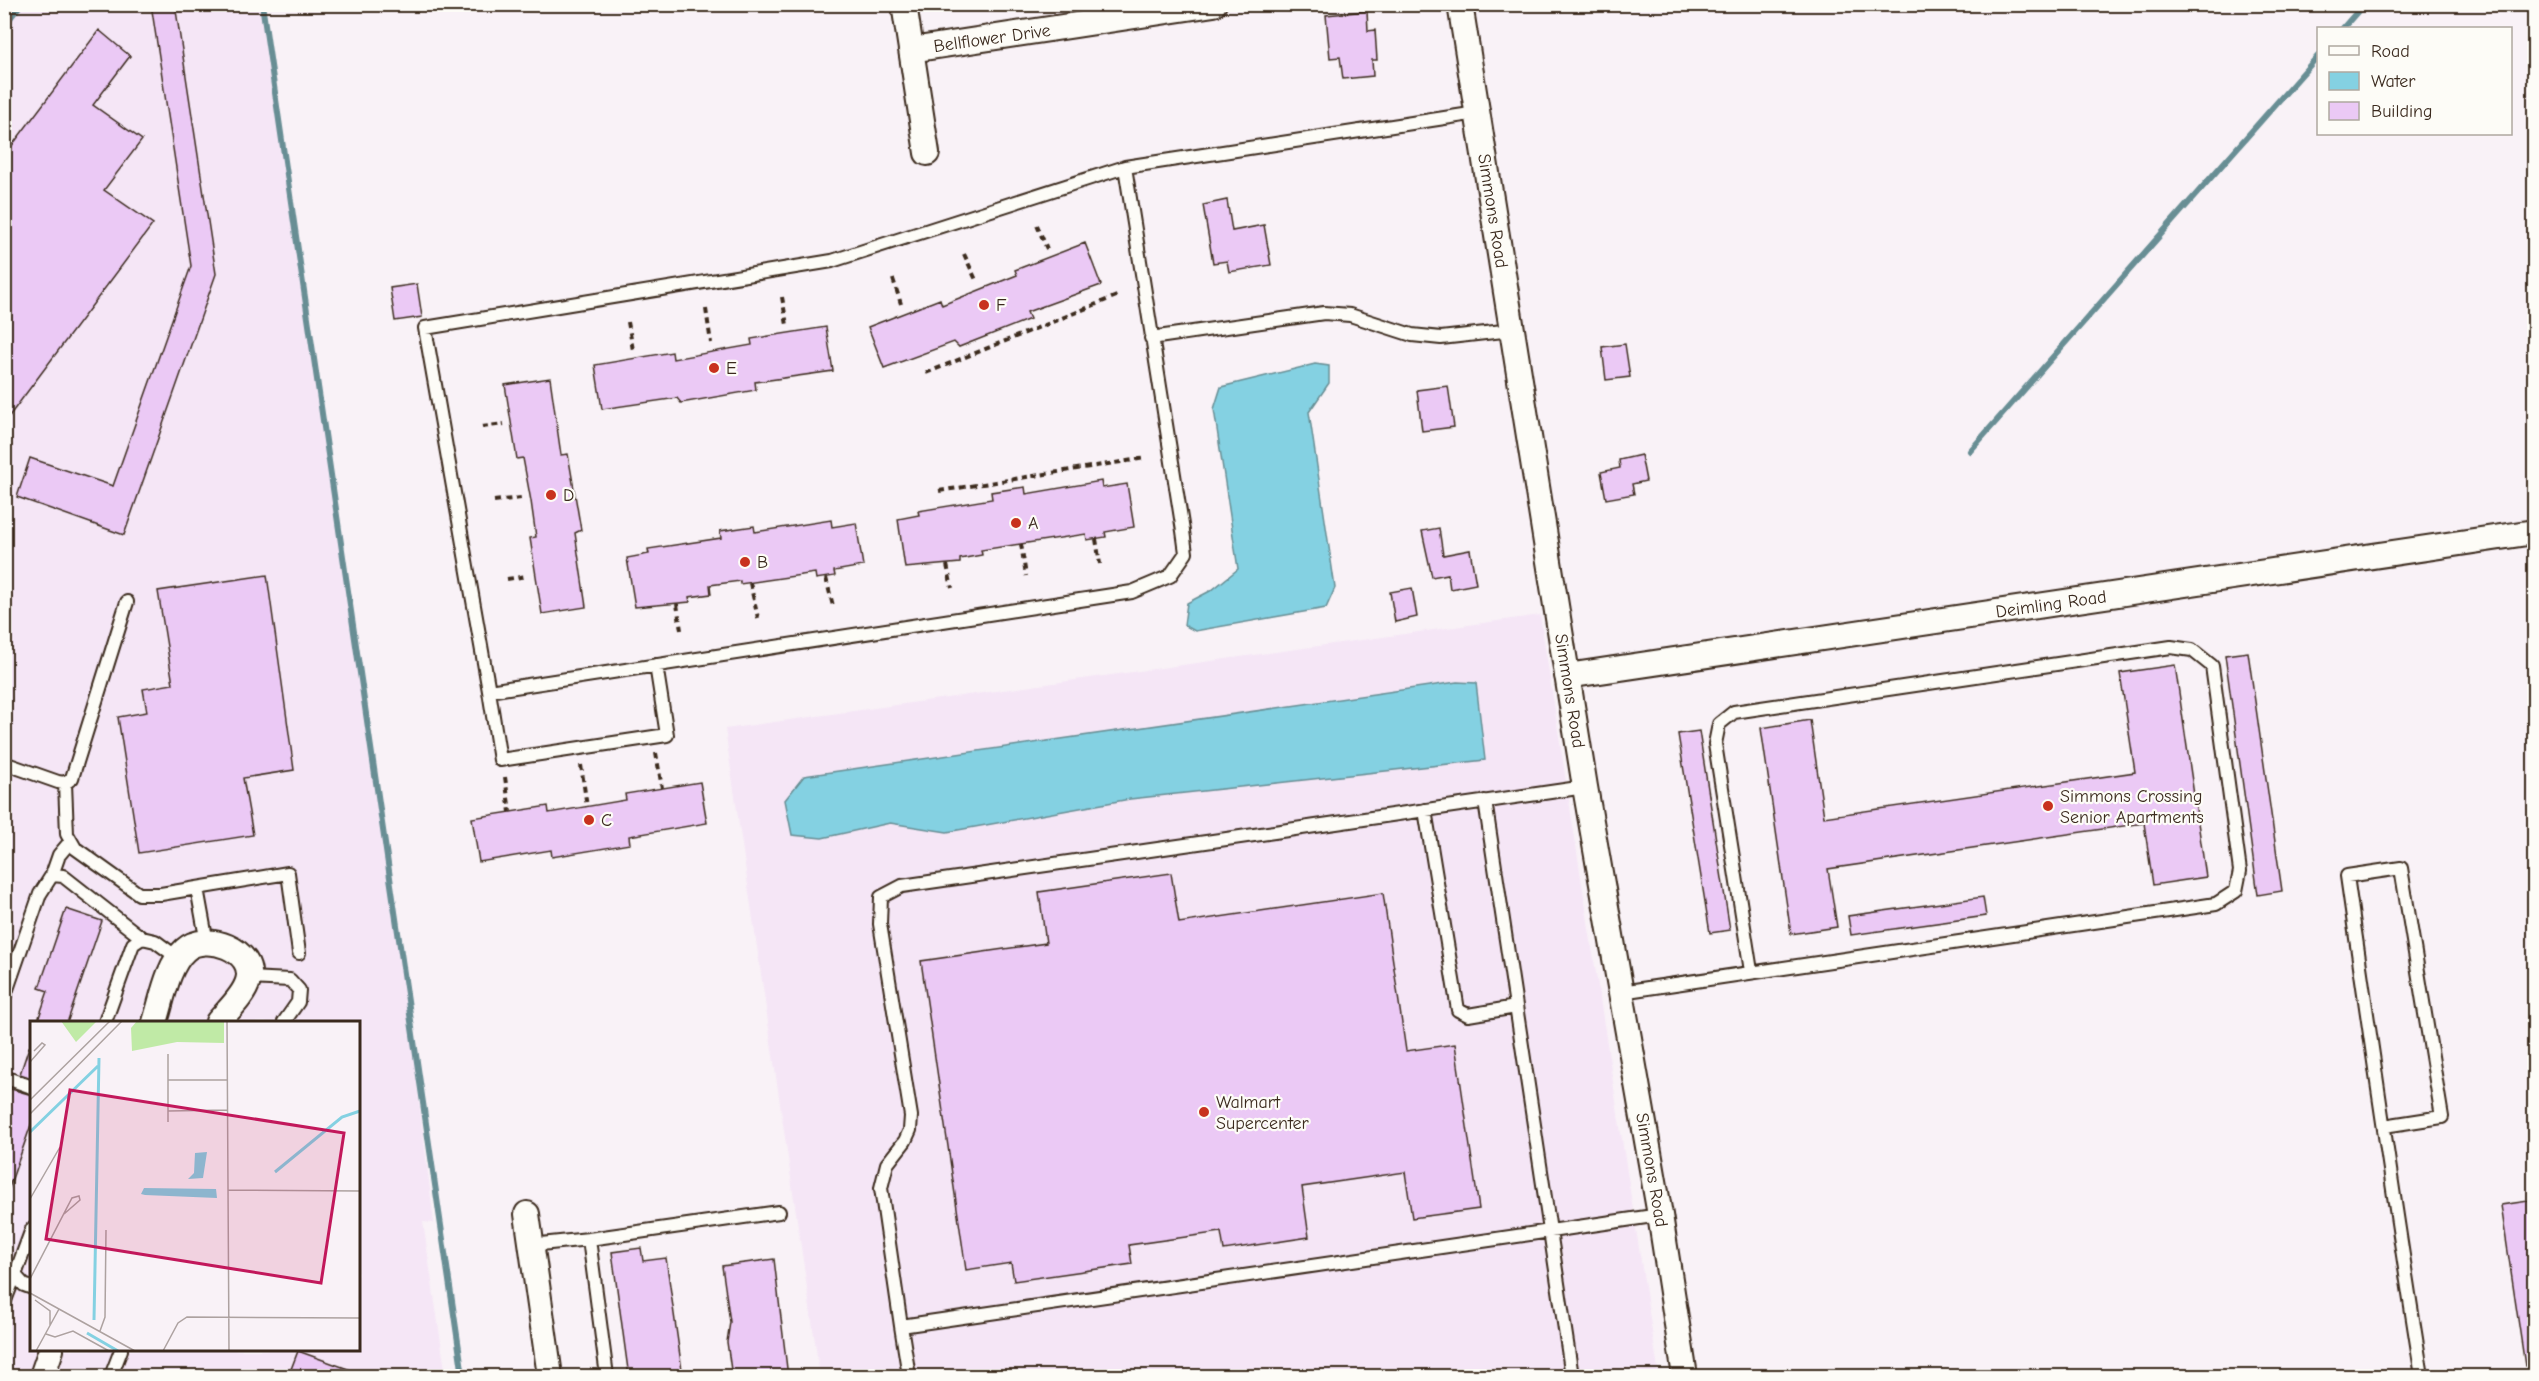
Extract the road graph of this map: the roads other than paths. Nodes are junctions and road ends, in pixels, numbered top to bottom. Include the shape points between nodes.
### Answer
1 (904, 4) edge
2 (1214, 4) edge
3 (1460, 4) edge
4 (911, 50) junction
5 (1477, 113) junction
6 (927, 153) dead end
7 (1125, 167) junction
8 (1512, 330) junction
9 (1151, 338) junction
10 (2535, 532) edge
11 (127, 602) dead end
12 (656, 665) junction
13 (1567, 676) junction
14 (489, 691) junction
15 (4, 763) edge
16 (66, 783) junction
17 (1585, 787) junction
18 (1485, 801) junction
19 (1425, 810) junction
20 (70, 842) junction
21 (52, 875) junction
22 (197, 888) junction
23 (142, 939) junction
24 (207, 943) junction
25 (299, 953) dead end
26 (178, 958) junction
27 (1751, 970) junction
28 (249, 978) junction
29 (1621, 992) junction
30 (4, 998) edge
31 (1516, 1007) junction
32 (106, 1021) edge
33 (156, 1021) edge
34 (220, 1021) edge
35 (285, 1021) edge
36 (4, 1077) edge
37 (30, 1086) edge
38 (2384, 1126) junction
39 (779, 1212) dead end
40 (526, 1214) dead end
41 (1660, 1215) junction
42 (1550, 1230) junction
43 (30, 1233) edge
44 (590, 1239) junction
45 (531, 1245) junction
46 (10, 1273) edge
47 (30, 1287) edge
48 (4, 1303) edge
49 (901, 1326) junction
50 (51, 1351) edge
51 (121, 1351) edge
52 (42, 1377) edge
53 (111, 1377) edge
54 (550, 1377) edge
55 (607, 1377) edge
56 (909, 1377) edge
57 (1572, 1377) edge
58 (1685, 1377) edge
59 (2422, 1377) edge

1 - 4 street
2 - 4 street, Bellflower Drive
3 - 5 street, Simmons Road
4 - 6 street
5 - 7 lane
5 - 8 street, Simmons Road
7 - 9 lane
7 - 14 lane via 832,261 425,328
8 - 9 lane via 1441,338 1412,335 1350,315 1324,314
8 - 13 street, Simmons Road
9 - 12 lane via 1186,553 1170,576 1132,592
10 - 13 street, Deimling Road
11 - 16 lane via 72,778
12 - 14 lane
12 - 14 lane via 667,735 500,760
13 - 17 street, Simmons Road
15 - 16 lane
16 - 20 lane
17 - 18 lane
17 - 29 street, Simmons Road
18 - 19 lane
18 - 31 lane
19 - 31 lane via 1458,1010 1468,1015
19 - 49 lane via 902,886 881,897 880,924 911,1116 910,1130 887,1164 881,1188
20 - 21 lane via 59,855
20 - 22 lane via 139,894
21 - 23 lane via 63,876
21 - 30 lane via 40,894
22 - 24 lane
22 - 25 lane via 288,873
23 - 26 lane via 155,942
23 - 32 lane via 133,944
24 - 26 street via 197,943
24 - 28 street via 228,947 239,955 248,967
26 - 33 street
27 - 27 lane via 2216,904 2236,891 2240,871 2212,666 2192,650 2171,647 1734,712 1719,724 1716,744
27 - 29 lane
28 - 34 street
28 - 35 lane via 290,980 299,990 298,1002
29 - 41 street, Simmons Road
31 - 42 lane
36 - 37 lane
38 - 38 lane via 2347,876 2401,868 2442,1117
38 - 59 lane
39 - 44 lane
40 - 45 street
41 - 42 lane
41 - 58 street, Simmons Road
42 - 49 lane
42 - 57 lane
43 - 46 lane
44 - 45 lane
44 - 55 lane
45 - 54 street
46 - 47 lane
46 - 48 lane
49 - 56 lane
50 - 52 street
51 - 53 lane

